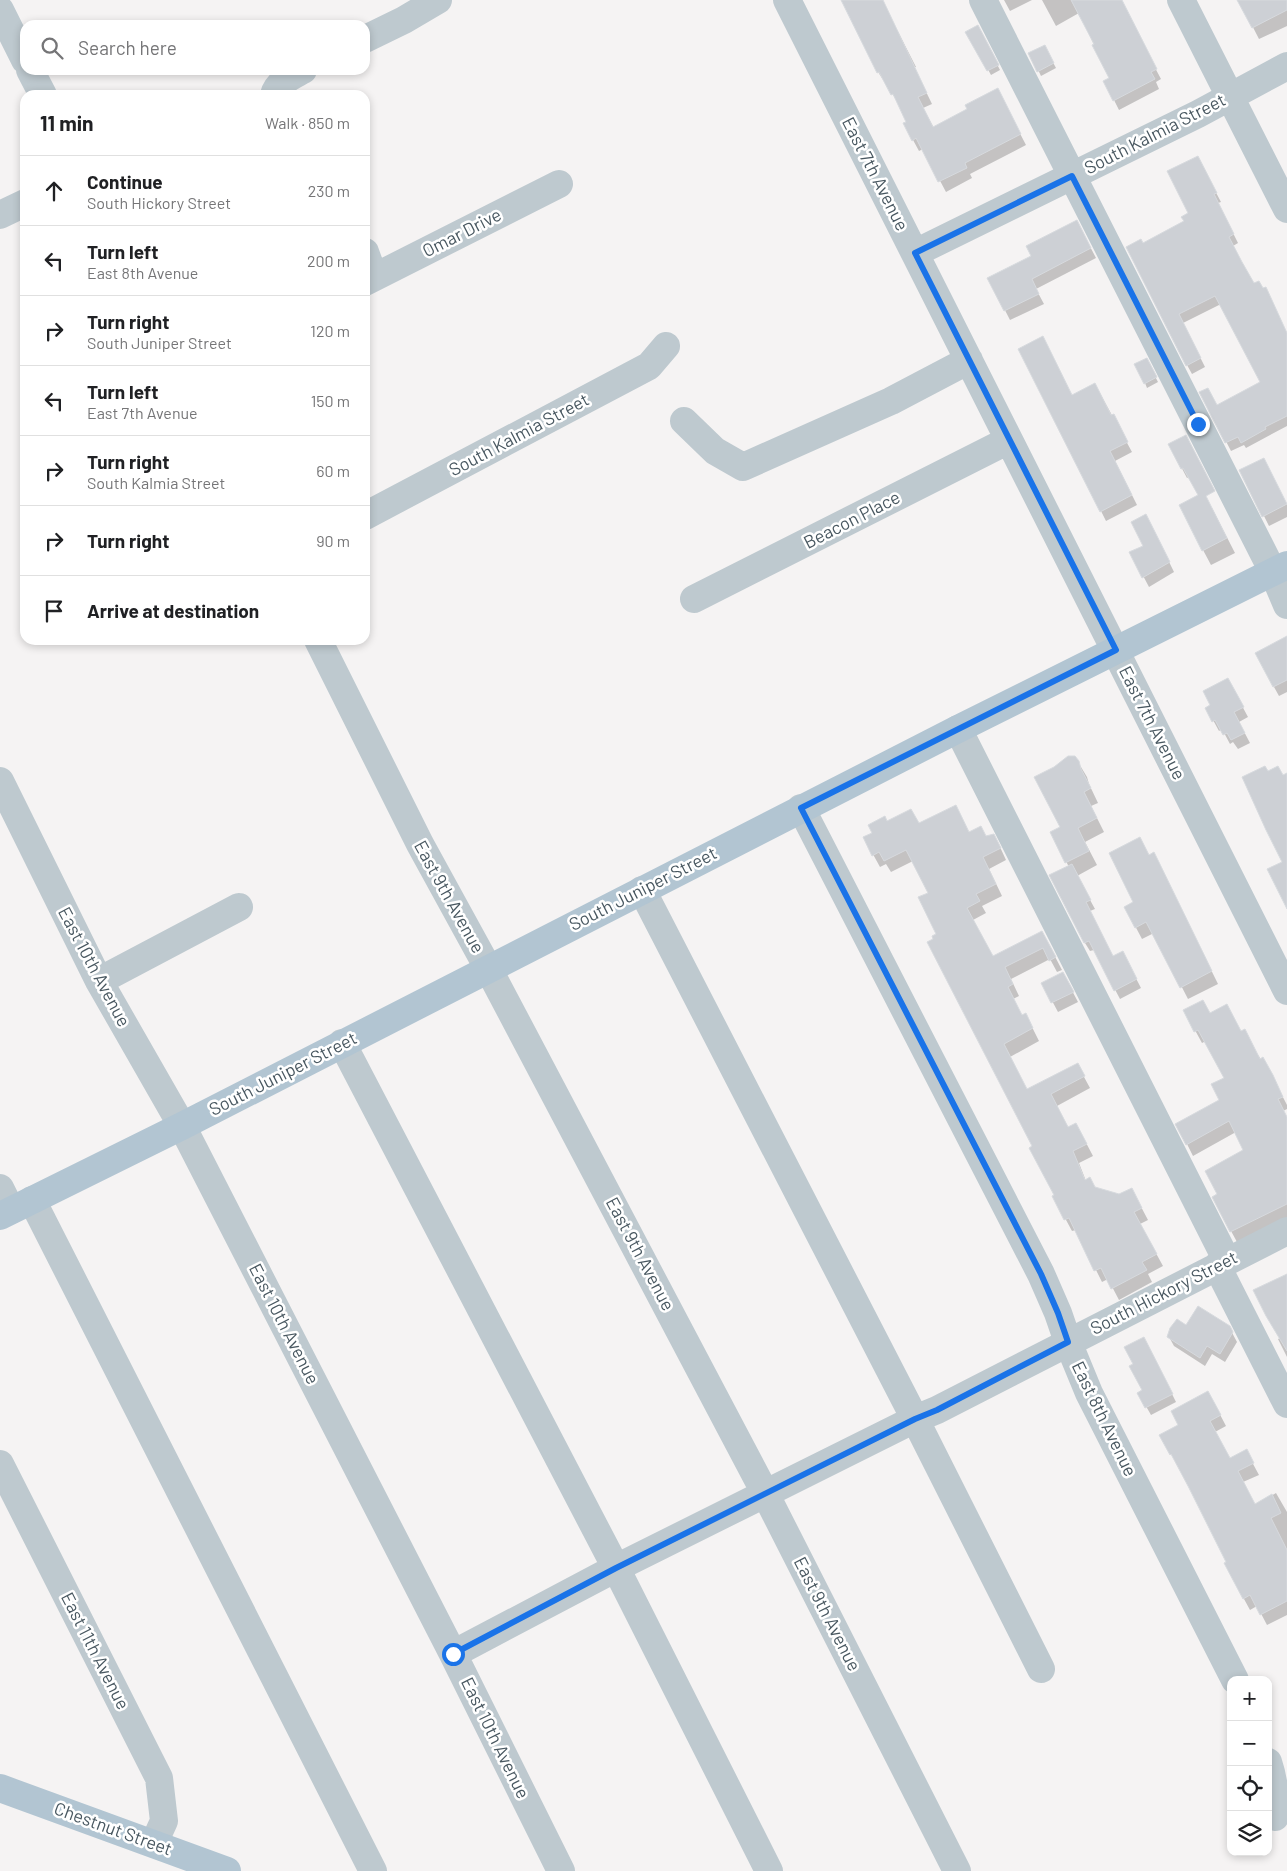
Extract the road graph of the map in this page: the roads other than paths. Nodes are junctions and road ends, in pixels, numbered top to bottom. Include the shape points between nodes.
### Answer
1 (438, 0) edge
2 (787, 0) edge
3 (983, 0) edge
4 (1181, 0) edge
5 (0, 10) edge
6 (399, 10) edge
7 (370, 35) edge
8 (20, 50) edge
9 (1287, 66) edge
10 (33, 75) edge
11 (294, 75) edge
12 (40, 90) edge
13 (275, 90) edge
14 (1230, 96) junction
15 (1072, 176) junction
16 (559, 184) dead end
17 (20, 205) edge
18 (1287, 209) edge
19 (0, 215) edge
20 (915, 253) junction
21 (370, 280) edge
22 (666, 346) dead end
23 (969, 360) junction
24 (684, 421) dead end
25 (1009, 440) junction
26 (370, 513) edge
27 (1280, 568) edge
28 (694, 599) dead end
29 (1287, 605) edge
30 (320, 645) edge
31 (1116, 650) junction
32 (958, 729) junction
33 (0, 781) edge
34 (801, 808) junction
35 (642, 890) junction
36 (239, 906) dead end
37 (488, 968) junction
38 (99, 981) junction
39 (1287, 991) edge
40 (342, 1043) junction
41 (182, 1126) junction
42 (11, 1204) edge
43 (1287, 1231) edge
44 (1222, 1263) junction
45 (1068, 1342) junction
46 (1287, 1404) edge
47 (915, 1419) junction
48 (0, 1464) edge
49 (766, 1492) junction
50 (616, 1568) junction
51 (453, 1654) junction
52 (1041, 1669) dead end
53 (1233, 1676) edge
54 (1269, 1766) edge
55 (0, 1788) edge
56 (1274, 1817) dead end
57 (154, 1843) junction
58 (226, 1871) edge
59 (373, 1871) edge
60 (561, 1871) edge
61 (769, 1871) edge
62 (957, 1871) edge

1 - 6 street
2 - 20 street, East 7th Avenue
3 - 15 street
4 - 14 street
5 - 8 street
6 - 7 street
9 - 14 street, South Kalmia Street
10 - 12 street
11 - 13 street
14 - 15 street, South Kalmia Street
14 - 18 street
15 - 20 street, South Kalmia Street
15 - 27 street
16 - 21 street, Omar Drive
17 - 19 street
20 - 23 street, East 7th Avenue
22 - 26 street, South Kalmia Street via 649,366
23 - 24 street via 891,401 743,467 715,451
23 - 25 street, East 7th Avenue
25 - 28 street, Beacon Place
25 - 31 street, East 7th Avenue
27 - 29 street
27 - 31 main road, South Juniper Street
30 - 37 street, East 9th Avenue via 420,844
31 - 32 main road, South Juniper Street
31 - 39 street, East 7th Avenue
32 - 34 main road, South Juniper Street
32 - 44 street
33 - 38 street, East 10th Avenue
34 - 35 main road, South Juniper Street
34 - 45 street, East 8th Avenue via 1041,1274
35 - 37 main road, South Juniper Street
35 - 47 street
36 - 38 street
37 - 40 main road, South Juniper Street
37 - 49 street, East 9th Avenue
38 - 41 street, East 10th Avenue
40 - 41 main road, South Juniper Street
40 - 50 street
41 - 42 main road, South Juniper Street
41 - 51 street, East 10th Avenue
42 - 59 street
43 - 44 street, South Hickory Street
44 - 45 street, South Hickory Street
44 - 46 street
45 - 47 street, South Hickory Street
45 - 53 street, East 8th Avenue via 1111,1438
47 - 49 street, South Hickory Street
47 - 52 street
48 - 57 street, East 11th Avenue via 159,1778 164,1821
49 - 50 street, South Hickory Street
49 - 62 street, East 9th Avenue
50 - 51 street, South Hickory Street
50 - 61 street
51 - 60 street, East 10th Avenue
54 - 56 street via 1276,1797
55 - 57 main road, Chestnut Street
57 - 58 main road, Chestnut Street

